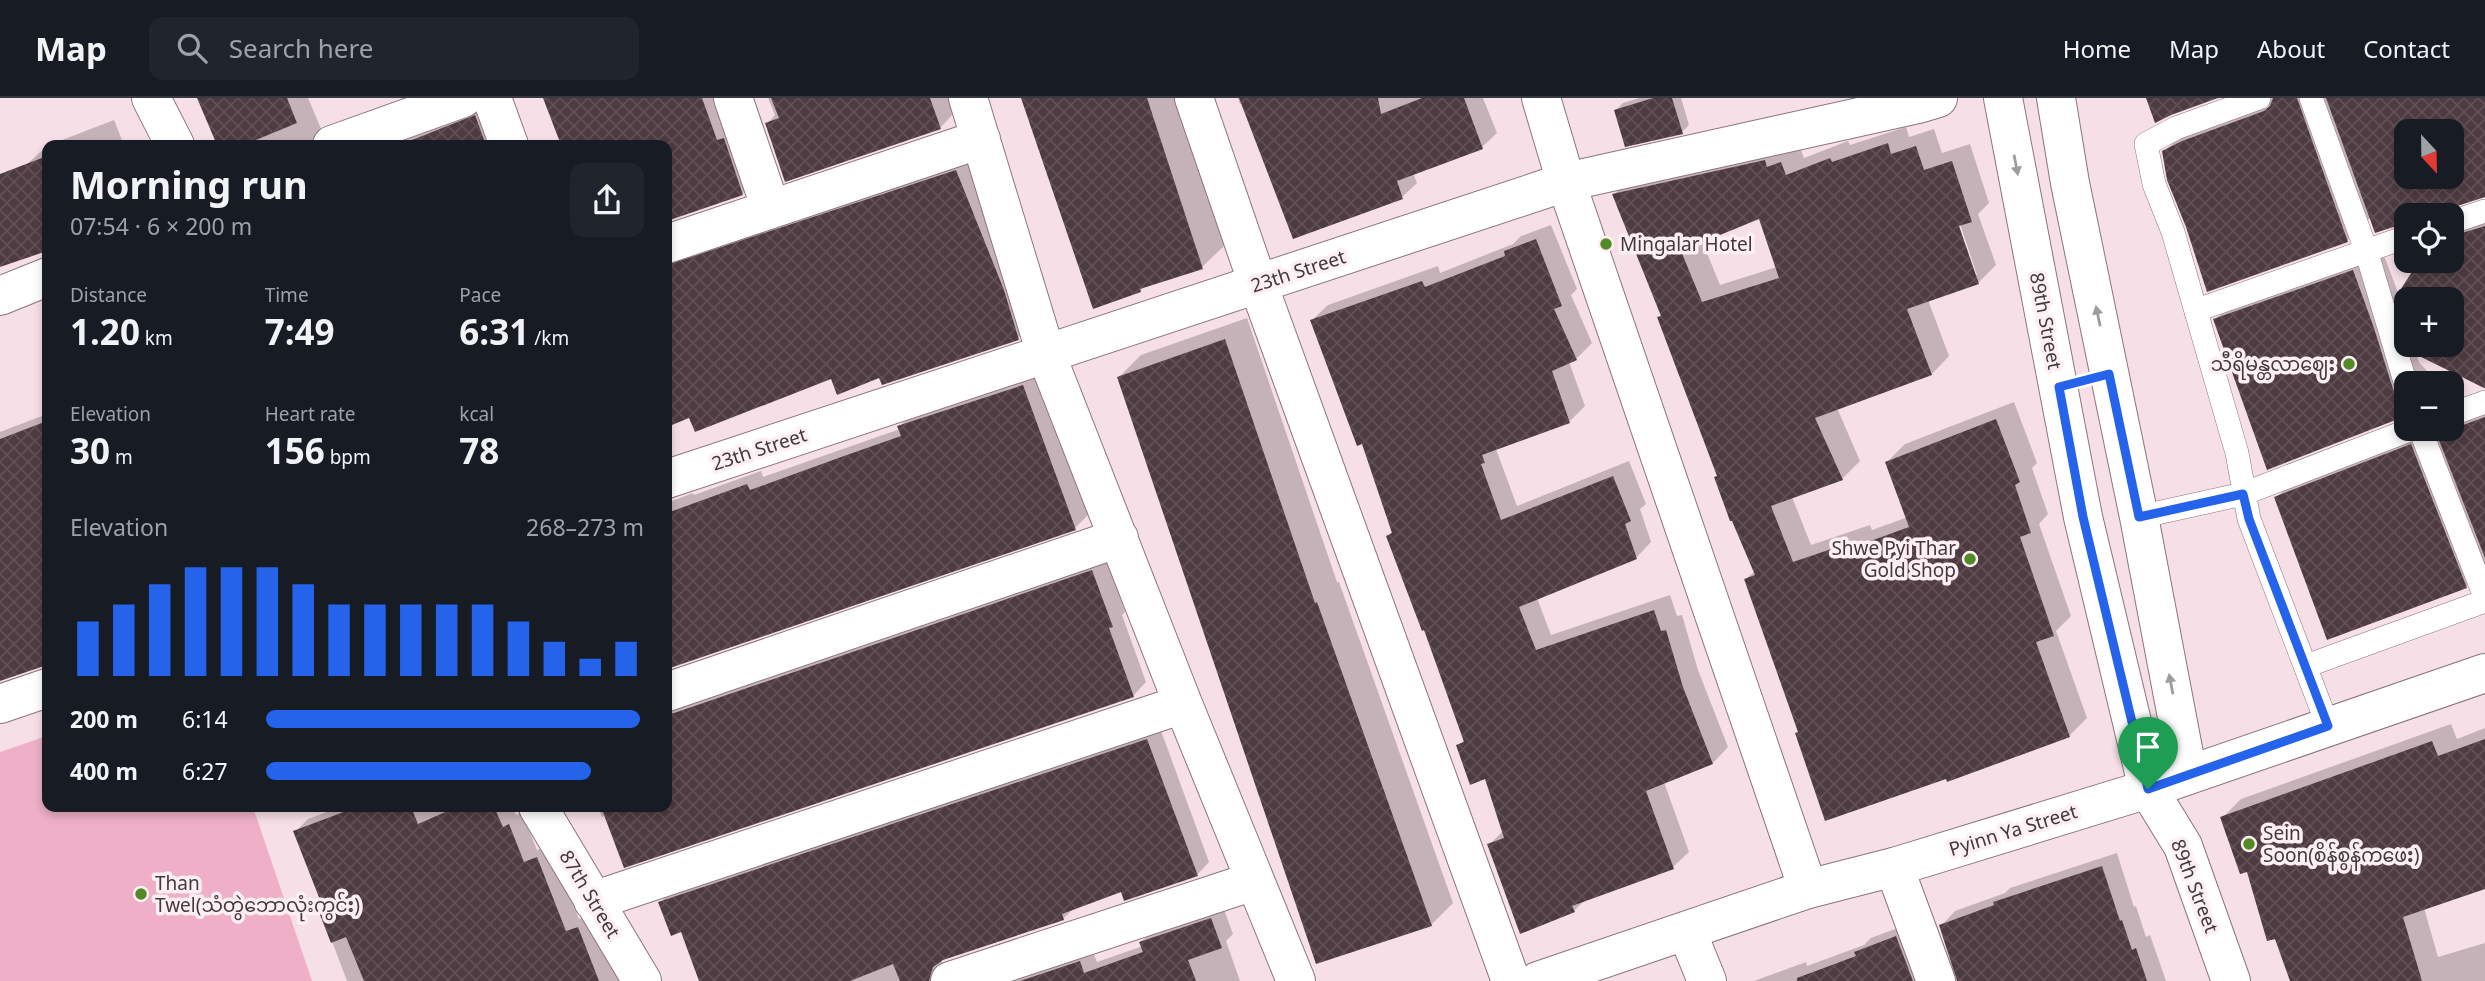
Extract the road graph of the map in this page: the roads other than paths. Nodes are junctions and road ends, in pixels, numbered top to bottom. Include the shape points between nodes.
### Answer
1 (151, 98) edge
2 (464, 98) edge
3 (492, 98) edge
4 (733, 98) edge
5 (968, 98) edge
6 (1194, 98) edge
7 (1541, 98) edge
8 (1938, 98) edge
9 (2003, 98) edge
10 (2056, 98) edge
11 (2259, 98) edge
12 (2311, 98) edge
13 (981, 139) junction
14 (172, 140) edge
15 (346, 140) edge
16 (507, 140) edge
17 (1566, 182) junction
18 (771, 209) junction
19 (2485, 211) edge
20 (2464, 218) edge
21 (2394, 241) edge
22 (672, 242) edge
23 (2366, 250) junction
24 (42, 279) edge
25 (1258, 284) junction
26 (0, 296) edge
27 (2197, 310) junction
28 (1046, 354) junction
29 (2402, 371) edge
30 (2109, 374) junction
31 (2059, 387) junction
32 (2485, 402) edge
33 (2464, 410) edge
34 (2394, 436) edge
35 (2425, 441) edge
36 (672, 477) edge
37 (2243, 494) junction
38 (2139, 517) junction
39 (1119, 538) junction
40 (2485, 599) edge
41 (2305, 666) junction
42 (2485, 673) edge
43 (42, 690) edge
44 (672, 690) edge
45 (0, 704) edge
46 (1183, 704) junction
47 (2328, 726) junction
48 (2188, 775) junction
49 (2148, 789) junction
50 (541, 812) edge
51 (1894, 867) junction
52 (1254, 881) junction
53 (1808, 889) junction
54 (593, 901) junction
55 (1687, 932) junction
56 (642, 981) edge
57 (950, 981) edge
58 (1296, 981) edge
59 (1511, 981) edge
60 (1538, 981) edge
61 (1707, 981) edge
62 (1936, 981) edge
63 (2231, 981) edge

1 - 14 street
2 - 15 street
3 - 16 street
4 - 18 street
5 - 13 street
6 - 25 street
7 - 17 street
8 - 17 street, 23th Street
9 -> 31 street, 89th Street
30 -> 10 street
11 - 27 lane via 2176,128 2146,144 2154,184
12 - 23 lane
13 - 18 street
13 - 28 street
17 - 25 street, 23th Street
17 - 53 street
18 - 22 street
19 - 20 lane
21 - 23 lane
23 - 27 lane
23 - 29 lane
24 - 26 street
25 - 28 street, 23th Street
25 - 59 street
27 - 37 lane via 2237,453
28 - 36 street, 23th Street
28 - 39 street
30 - 31 street
30 - 38 street
31 - 49 street, 89th Street via 2083,517
32 - 33 lane
34 - 37 lane
35 - 40 lane
37 - 38 lane
37 - 41 lane
48 -> 38 street
39 - 44 street
39 - 46 street
40 - 41 lane
41 - 47 lane
42 - 47 street, Pyinn Ya Street
43 - 45 street
46 - 52 street
46 - 54 street
47 - 48 street, Pyinn Ya Street
48 - 49 street, Pyinn Ya Street
49 - 51 street, Pyinn Ya Street
49 - 63 street, 89th Street via 2183,846
50 - 54 street, 87th Street
51 - 53 street, Pyinn Ya Street
51 - 62 street
52 - 57 street
52 - 58 street
53 - 55 street, Pyinn Ya Street
54 - 56 street, 87th Street
55 - 60 street, Pyinn Ya Street
55 - 61 street

